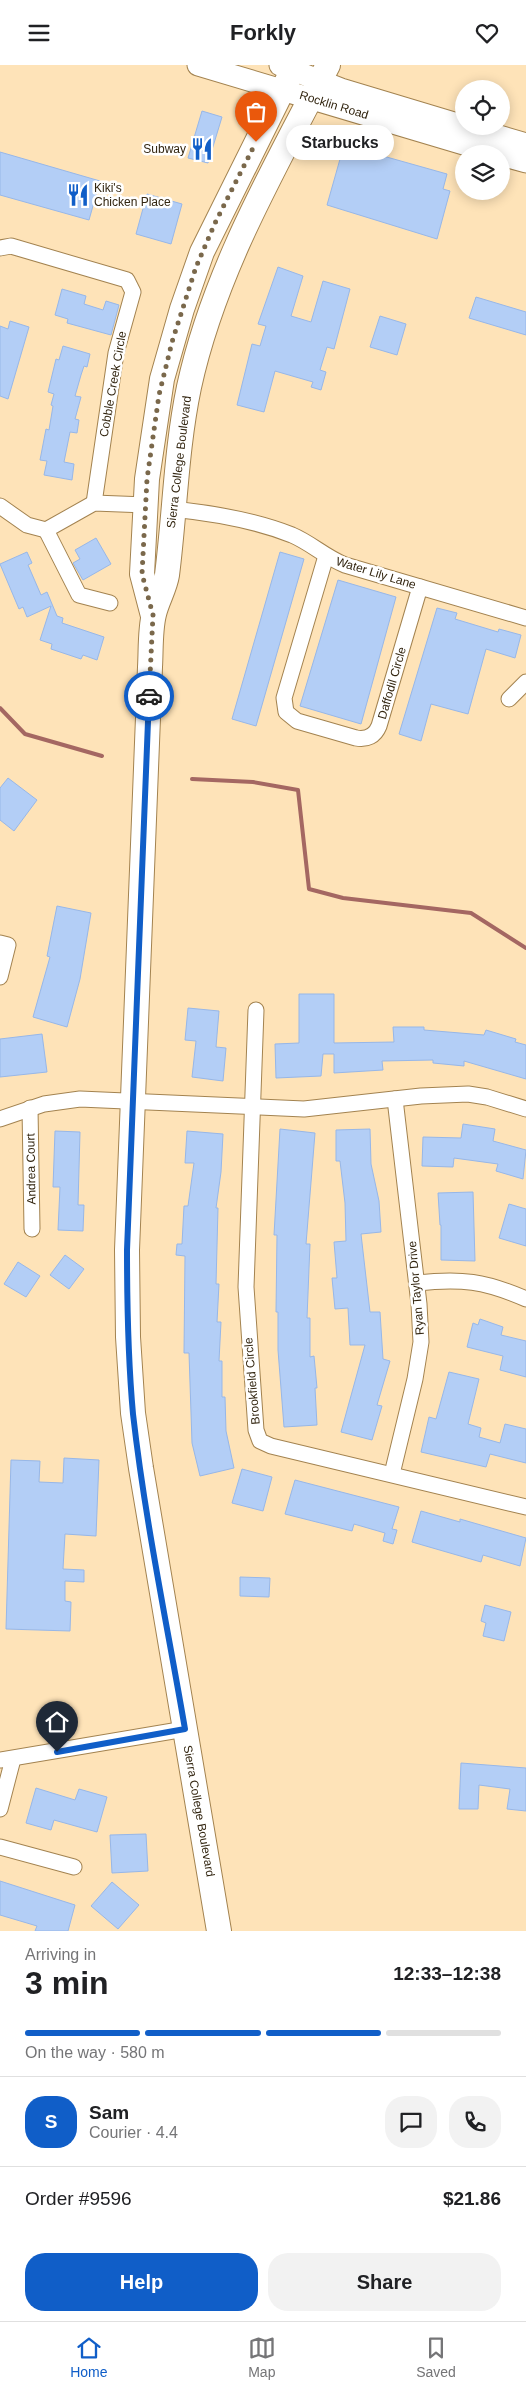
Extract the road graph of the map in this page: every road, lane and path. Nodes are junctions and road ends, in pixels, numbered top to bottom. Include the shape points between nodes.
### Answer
1 (198, 65) edge
2 (287, 72) edge
3 (319, 81) edge
4 (455, 123) edge
5 (496, 135) edge
6 (526, 144) edge
7 (475, 145) edge
8 (510, 158) edge
9 (526, 162) edge
10 (0, 248) edge
11 (94, 503) junction
12 (0, 505) edge
13 (146, 505) junction
14 (172, 509) junction
15 (46, 530) junction
16 (326, 557) junction
17 (420, 587) junction
18 (110, 603) dead end
19 (153, 615) junction
20 (526, 618) edge
21 (526, 682) edge
22 (509, 699) dead end
23 (0, 943) edge
24 (0, 977) edge
25 (256, 1010) dead end
26 (395, 1099) junction
27 (134, 1101) junction
28 (252, 1107) junction
29 (30, 1109) junction
30 (526, 1109) edge
31 (0, 1119) edge
32 (32, 1229) dead end
33 (417, 1283) junction
34 (526, 1299) edge
35 (392, 1474) junction
36 (526, 1507) edge
37 (185, 1729) junction
38 (7, 1760) edge
39 (0, 1809) edge
40 (0, 1847) edge
41 (74, 1867) dead end
42 (219, 1931) edge

1 - 2 street, Rocklin Road
2 - 3 street, Rocklin Road
2 - 13 main road, Sierra College Boulevard via 215,223 182,309 156,411
3 - 4 street, Rocklin Road
3 - 7 street, Rocklin Road
3 - 14 main road, Sierra College Boulevard via 240,236 208,317 183,417
5 - 6 street, Rocklin Road
8 - 9 street
10 - 11 street, Cobble Creek Circle via 11,245 127,280 133,292 116,353
11 - 13 street
11 - 15 street
12 - 15 street via 27,525
13 - 19 main road, Sierra College Boulevard via 142,574
14 - 16 street, Water Lily Lane via 237,519 276,530 299,538
14 - 19 main road, Sierra College Boulevard via 167,577
15 - 18 street via 79,595
16 - 17 street, Water Lily Lane
16 - 17 street, Daffodil Circle via 284,698 286,712 297,721 356,738 374,734
17 - 20 street, Water Lily Lane
19 - 27 main road, Sierra College Boulevard
21 - 22 street
23 - 24 street via 8,945
25 - 28 street
26 - 28 street via 304,1109
26 - 30 street via 468,1094
26 - 33 street, Ryan Taylor Drive
27 - 28 street
27 - 29 street via 80,1099
27 - 37 main road, Sierra College Boulevard via 127,1296 133,1413
28 - 35 street, Brookfield Circle via 246,1287 256,1430 260,1441
29 - 31 street
29 - 32 street, Andrea Court
33 - 34 street via 469,1280 495,1286
33 - 35 street, Ryan Taylor Drive via 421,1322 419,1361
35 - 36 street, Brookfield Circle
37 - 38 street
37 - 42 main road, Sierra College Boulevard
38 - 39 street
40 - 41 street

